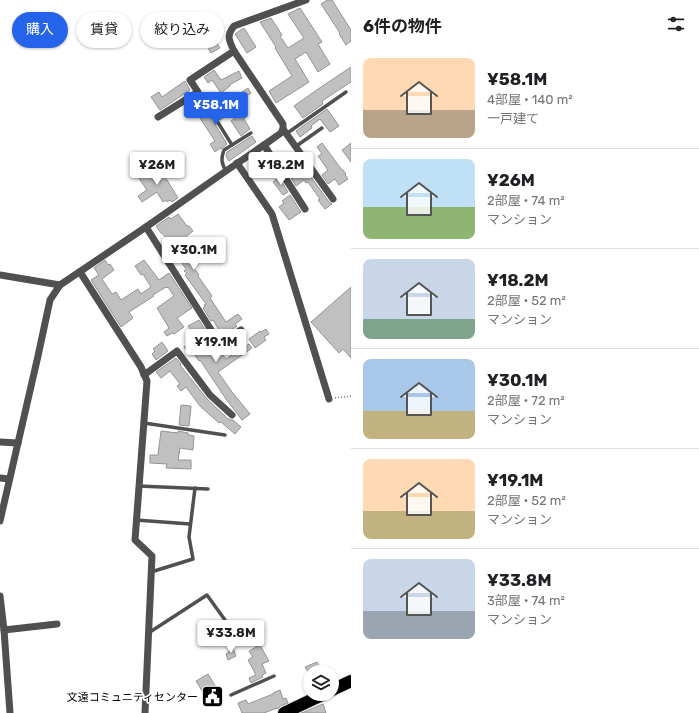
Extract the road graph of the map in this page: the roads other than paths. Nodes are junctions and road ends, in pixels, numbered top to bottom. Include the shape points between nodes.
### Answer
1 (306, 0) edge
2 (234, 51) junction
3 (346, 92) dead end
4 (158, 118) dead end
5 (217, 121) dead end
6 (322, 128) dead end
7 (285, 132) junction
8 (251, 133) dead end
9 (232, 145) junction
10 (264, 145) junction
11 (296, 147) junction
12 (237, 163) junction
13 (226, 171) junction
14 (333, 199) dead end
15 (305, 209) dead end
16 (146, 227) junction
17 (80, 272) junction
18 (0, 276) edge
19 (60, 285) junction
20 (241, 330) dead end
21 (144, 375) junction
22 (329, 399) road end
23 (232, 415) dead end
24 (144, 423) junction
25 (225, 435) dead end
26 (0, 442) edge
27 (18, 443) junction
28 (0, 478) edge
29 (9, 478) junction
30 (139, 486) junction
31 (195, 488) junction
32 (208, 489) dead end
33 (0, 516) edge
34 (136, 520) junction
35 (190, 524) junction
36 (152, 572) junction
37 (0, 596) edge
38 (225, 620) dead end
39 (57, 624) dead end
40 (4, 630) junction
41 (149, 632) junction
42 (274, 676) dead end
43 (351, 681) edge
44 (339, 687) edge
45 (232, 695) dead end
46 (309, 701) edge
47 (10, 713) edge
48 (145, 713) edge
49 (284, 713) edge

1 - 2 street via 234,26 229,32 229,39
2 - 4 street via 190,80 198,92
2 - 7 street via 283,124
3 - 7 lane
5 - 9 lane
6 - 11 lane
7 - 10 street
7 - 11 street
8 - 9 lane
9 - 13 lane via 224,150 222,155 221,161
10 - 12 street
10 - 15 street
11 - 14 street
12 - 13 street
12 - 22 street via 272,214
13 - 16 street
16 - 17 street
16 - 20 street via 220,344
17 - 19 street
17 - 21 street
18 - 19 street
19 - 27 street via 50,300
21 - 23 street via 177,351 210,395
21 - 24 street via 147,381
24 - 25 lane
24 - 30 street
26 - 27 street
27 - 29 street
28 - 29 street
29 - 33 street
30 - 31 lane
30 - 34 street
31 - 32 lane
31 - 35 lane
34 - 35 lane
34 - 36 street via 134,540 152,556
35 - 36 lane via 189,537 193,559
36 - 41 street
37 - 40 street
38 - 41 lane via 207,595
39 - 40 street
40 - 47 street
41 - 48 street
42 - 45 lane
43 - 44 highway
46 - 49 highway

